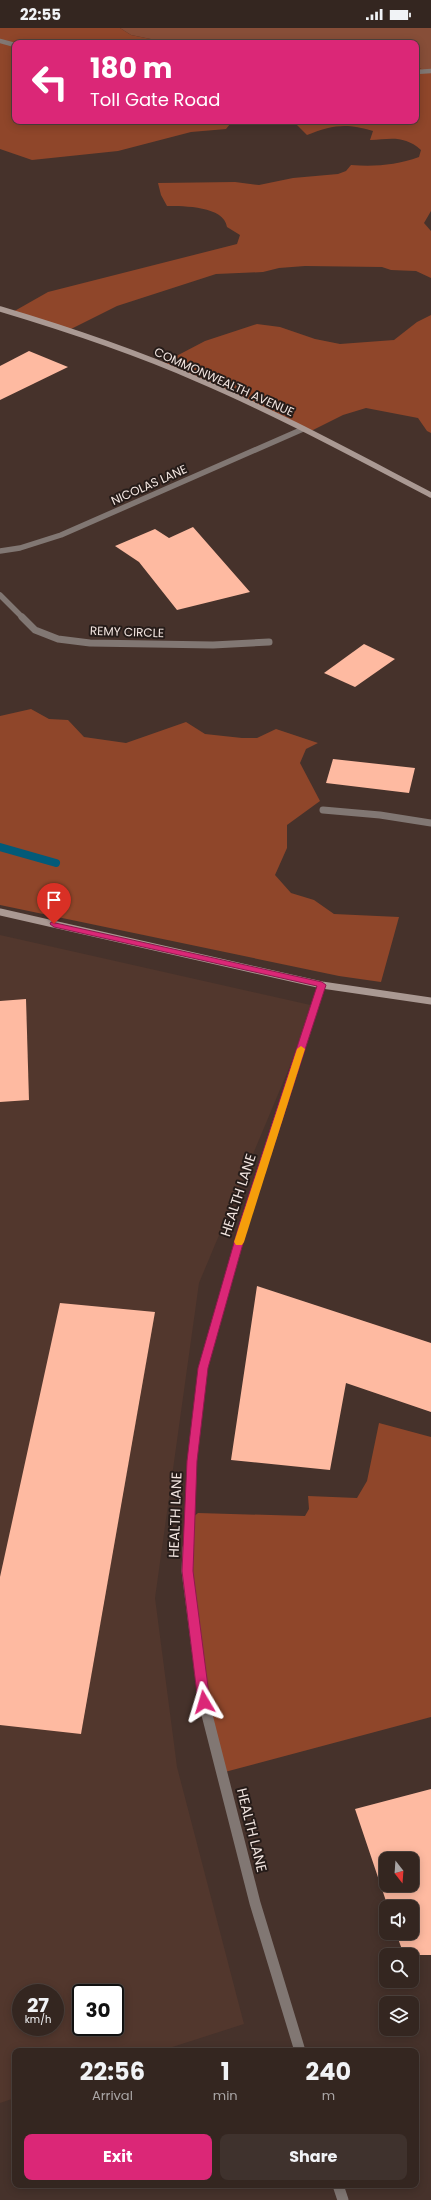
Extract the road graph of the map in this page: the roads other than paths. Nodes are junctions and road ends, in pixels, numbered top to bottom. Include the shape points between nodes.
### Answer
1 (0, 41) edge
2 (12, 44) edge
3 (431, 71) edge
4 (419, 72) edge
5 (0, 309) edge
6 (303, 429) junction
7 (431, 496) edge
8 (0, 551) edge
9 (0, 595) edge
10 (269, 642) dead end
11 (322, 810) dead end
12 (431, 823) edge
13 (0, 912) edge
14 (322, 985) junction
15 (431, 1001) edge
16 (299, 2048) edge
17 (339, 2188) edge
18 (343, 2200) edge

1 - 2 street
3 - 4 street
5 - 6 street, COMMONWEALTH AVENUE via 150,359 260,407
6 - 7 street, COMMONWEALTH AVENUE
6 - 8 street, NICOLAS LANE via 61,535 20,548
9 - 10 street, REMY CIRCLE via 35,630 58,639 90,643 213,645
11 - 12 street
13 - 14 street
14 - 15 street
14 - 16 street, HEALTH LANE via 245,1222 203,1368 192,1461 187,1571 204,1702 255,1903
17 - 18 street

